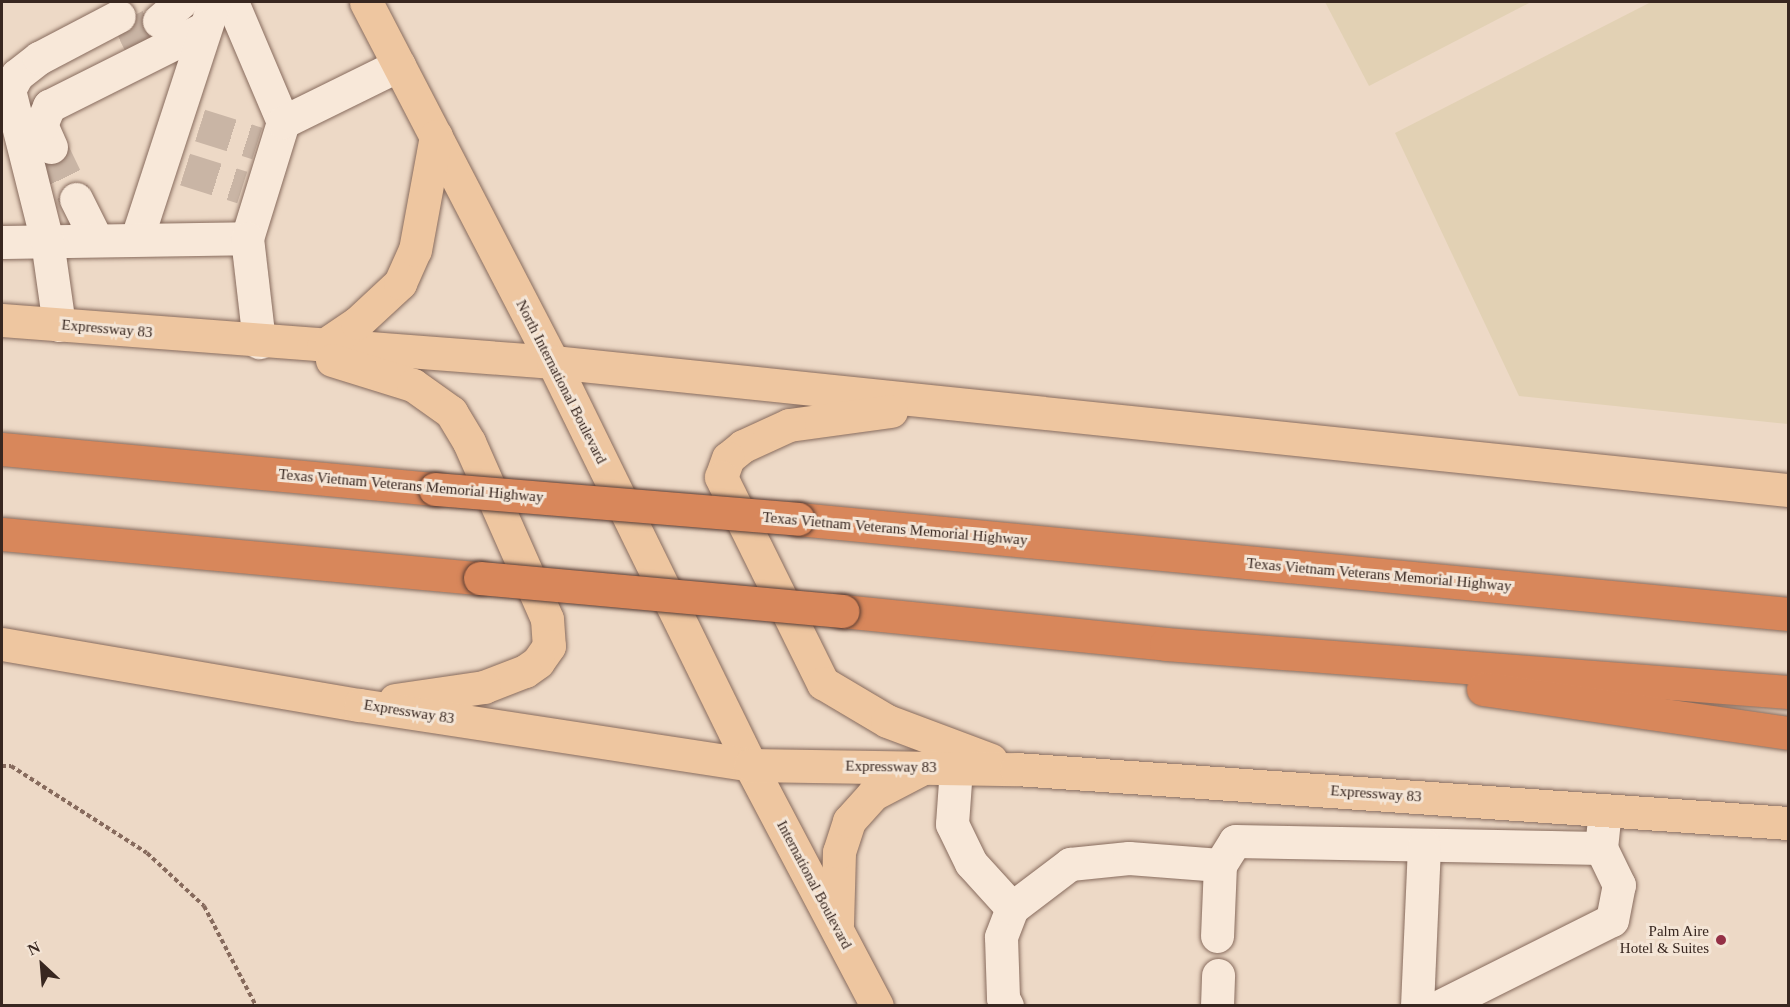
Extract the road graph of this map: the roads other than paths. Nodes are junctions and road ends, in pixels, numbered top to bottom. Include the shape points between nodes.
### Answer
1 (232, 2) edge
2 (366, 2) edge
3 (210, 14) edge
4 (111, 22) tunnel mouth
5 (399, 65) junction
6 (436, 136) junction
7 (272, 137) junction
8 (51, 147) tunnel mouth
9 (76, 199) tunnel mouth
10 (137, 238) junction
11 (247, 238) junction
12 (96, 239) junction
13 (47, 241) junction
14 (2, 242) edge
15 (2, 320) edge
16 (59, 325) junction
17 (269, 342) junction
18 (323, 346) junction
19 (553, 362) junction
20 (940, 404) junction
21 (2, 449) edge
22 (1788, 490) edge
23 (2, 534) edge
24 (1788, 614) edge
25 (2, 644) edge
26 (1166, 644) junction
27 (1788, 692) edge
28 (360, 705) junction
29 (1788, 733) edge
30 (750, 765) junction
31 (942, 767) junction
32 (1016, 769) junction
33 (1605, 810) junction
34 (1788, 823) edge
35 (1424, 844) junction
36 (1601, 848) junction
37 (1220, 865) junction
38 (1012, 908) junction
39 (837, 925) junction
40 (1217, 936) dead end
41 (877, 1005) edge
42 (1007, 1005) edge
43 (1417, 1005) edge
44 (1440, 1005) edge

1 - 7 lane
2 - 5 main road, North International Boulevard
3 - 8 lane via 49,106 41,125
3 - 10 lane via 188,121 174,165
4 - 13 lane via 39,58 17,75 9,90
5 - 6 main road, North International Boulevard
5 - 7 lane
6 - 18 main road via 415,250 400,283 357,323
6 - 19 main road, North International Boulevard
7 - 11 lane via 252,191
9 - 12 lane
10 - 11 lane
10 - 12 lane
11 - 17 lane
12 - 13 lane
13 - 14 lane
13 - 16 lane
15 - 16 main road, Expressway 83
16 - 17 main road, Expressway 83
17 - 18 main road, Expressway 83
17 - 28 main road via 413,385 451,412 469,442 548,619 549,646 544,654 538,662 509,679 484,687
18 - 19 main road, Expressway 83
19 - 20 main road, Expressway 83
19 - 30 main road, North International Boulevard
20 - 22 main road, Expressway 83
20 - 32 main road via 789,425 743,446 728,458 721,477 824,683 887,721
21 - 24 highway, Texas Vietnam Veterans Memorial Highway, bridge via 798,519
23 - 26 highway, bridge
25 - 28 main road, Expressway 83
26 - 27 highway
26 - 29 highway
28 - 30 main road, Expressway 83
30 - 31 main road, Expressway 83
30 - 39 main road, International Boulevard
31 - 32 main road, Expressway 83
31 - 38 lane via 952,824 971,863
31 - 39 main road via 873,794 849,821 839,852
32 - 33 main road, Expressway 83
33 - 34 main road, Expressway 83
33 - 36 lane
35 - 36 lane
35 - 37 lane via 1235,841
35 - 43 lane
36 - 44 lane via 1619,885 1612,920
37 - 38 lane via 1129,858 1070,864
37 - 40 lane
38 - 42 lane via 1001,937 1003,998
39 - 41 main road, International Boulevard

